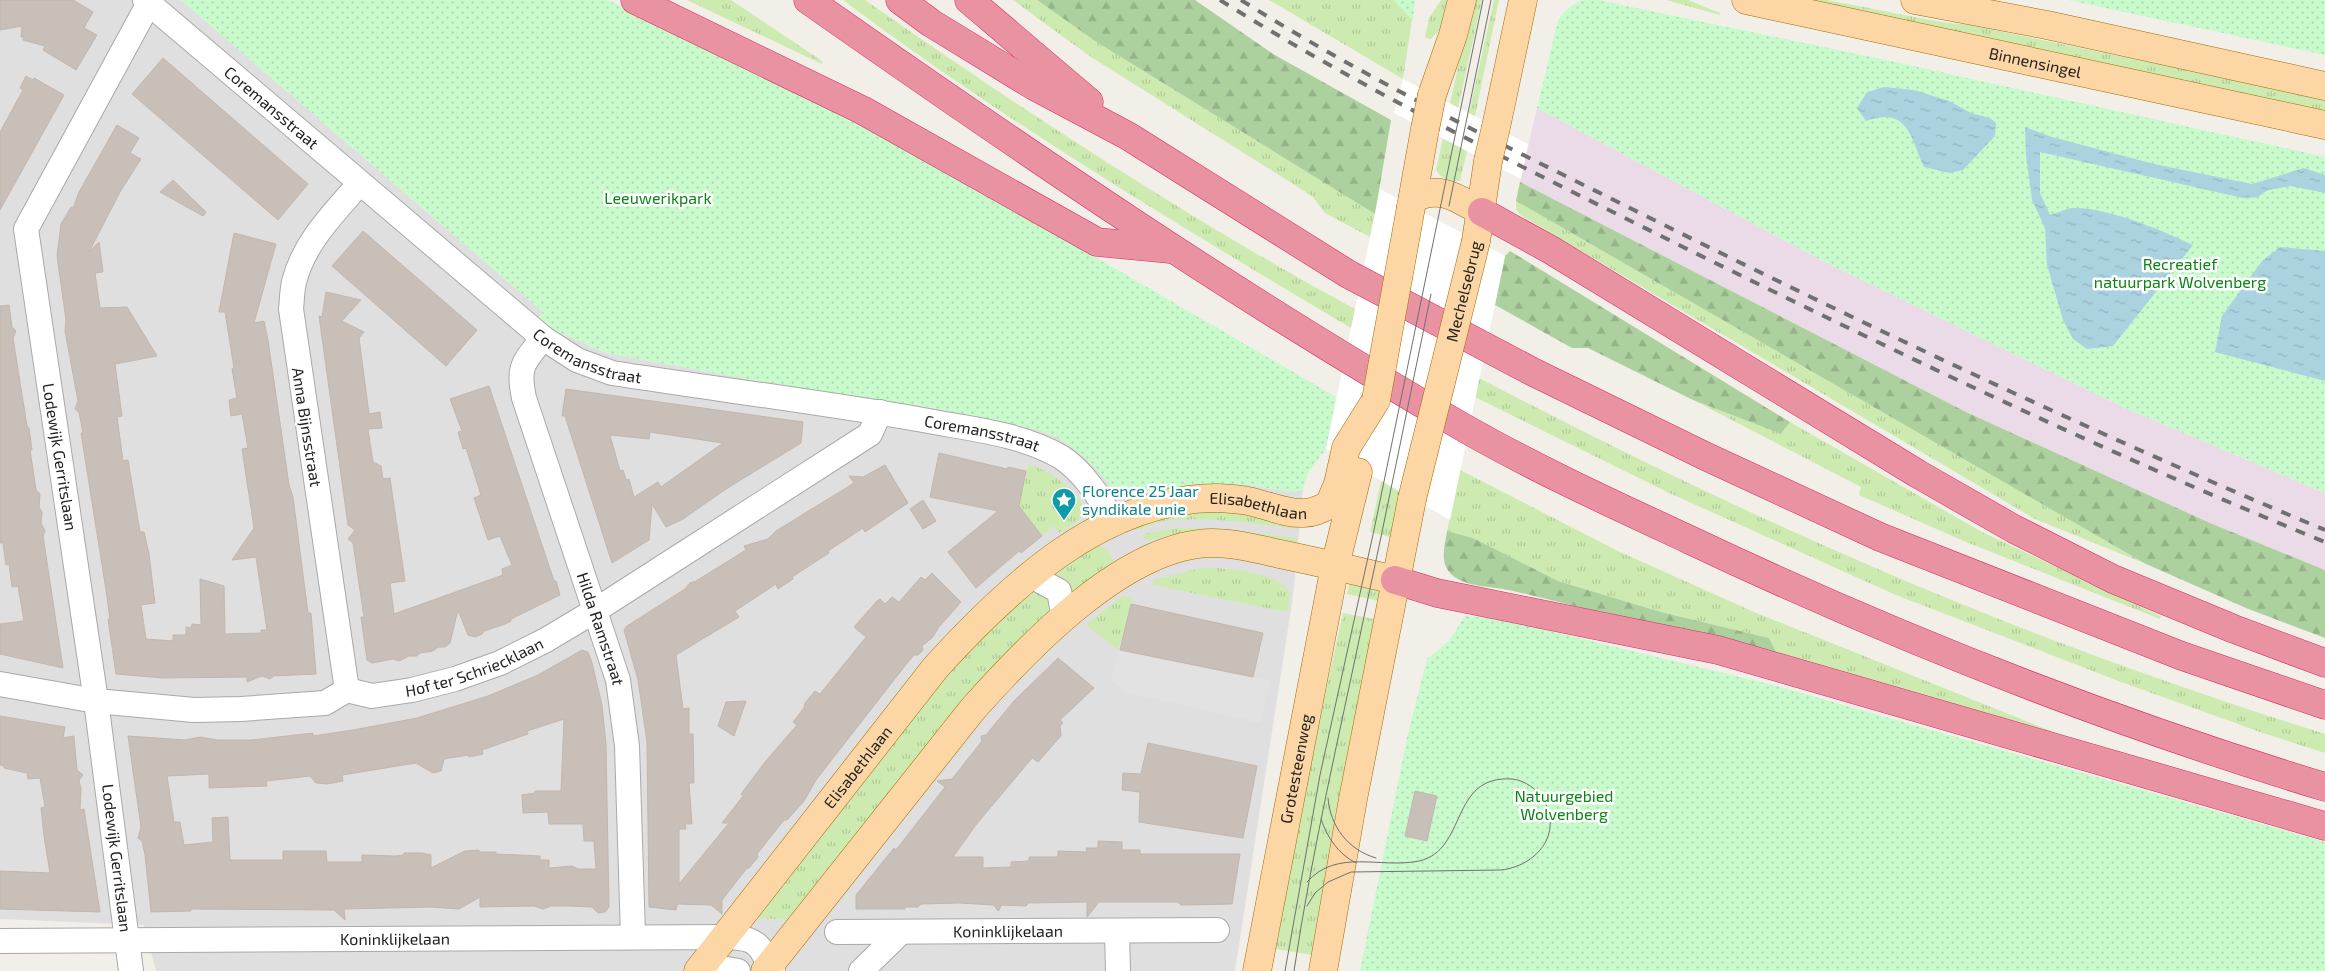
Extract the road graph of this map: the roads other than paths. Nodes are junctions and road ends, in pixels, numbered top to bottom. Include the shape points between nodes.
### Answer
1 (635, 0) edge
2 (808, 0) edge
3 (900, 0) edge
4 (969, 0) edge
5 (1462, 0) edge
6 (1523, 0) edge
7 (1746, 0) edge
8 (1915, 0) edge
9 (147, 1) edge
10 (2325, 86) edge
11 (2325, 125) edge
12 (1128, 136) junction
13 (360, 183) junction
14 (1412, 202) junction
15 (1482, 212) junction
16 (1174, 250) junction
17 (543, 338) junction
18 (880, 412) junction
19 (1351, 464) junction
20 (1113, 521) junction
21 (1335, 566) junction
22 (1031, 576) junction
23 (1395, 580) junction
24 (596, 610) junction
25 (1064, 618) junction
26 (2325, 663) edge
27 (0, 684) edge
28 (347, 690) junction
29 (96, 701) junction
30 (2325, 705) edge
31 (2325, 787) edge
32 (2325, 826) edge
33 (1217, 930) dead end
34 (837, 932) dead end
35 (1118, 932) junction
36 (899, 934) junction
37 (633, 936) junction
38 (724, 937) junction
39 (127, 940) junction
40 (0, 941) edge
41 (769, 970) edge
42 (131, 971) edge
43 (698, 971) edge
44 (716, 971) edge
45 (738, 971) edge
46 (861, 971) edge
47 (1118, 971) edge
48 (1258, 971) edge
49 (1324, 971) edge

1 - 16 highway via 862,110 1097,242
2 - 16 highway via 973,116
3 - 12 highway via 931,23 1034,86
4 - 12 highway
5 - 14 main road, bridge via 1432,95
6 - 15 main road, Mechelsebrug, bridge via 1488,161
7 - 11 main road, Binnensingel
8 - 10 main road via 2047,25
9 - 13 street, Coremansstraat
9 - 29 street, Lodewijk Gerritslaan via 26,229
12 - 30 highway via 1348,274 1533,372 1705,456 1880,537 2182,656
13 - 17 street, Coremansstraat
13 - 28 street, Anna Bijnsstraat via 318,232 304,256 294,282 291,308
14 - 15 main road via 1427,192 1444,192
14 - 19 main road, Elisabethlaan, bridge via 1376,400 1346,448
15 - 23 main road, Mechelsebrug, bridge
15 - 26 highway via 1551,250 1918,474 2030,537 2113,580
16 - 31 highway via 1467,429 1536,466 1788,586 2029,685 2157,732
17 - 18 street, Coremansstraat via 577,360 612,373
17 - 24 street, Hilda Ramstraat via 525,361 520,379
18 - 20 street, Coremansstraat via 990,432 1040,446 1081,474
18 - 24 street, Hof ter Schriecklaan via 870,434
19 - 20 main road, Elisabethlaan via 1329,505 1316,511 1304,513 1232,498 1207,498 1158,505
19 - 21 main road
20 - 22 main road, Elisabethlaan via 1086,536
21 - 23 main road
21 - 25 main road via 1235,545 1190,545 1140,563
21 - 48 main road, Grotesteenweg
22 - 25 street via 1059,590
22 - 38 main road, Elisabethlaan via 970,630 936,667
23 - 32 highway via 1437,593 1718,650
23 - 49 main road
24 - 28 street, Hof ter Schriecklaan via 508,660 455,679 372,696
24 - 37 street, Hilda Ramstraat via 618,680 628,746
25 - 41 main road via 1032,646 972,710
27 - 29 street
28 - 29 street via 325,703 241,709 194,710
29 - 39 street, Lodewijk Gerritslaan
33 - 35 street, Koninklijkelaan
34 - 36 street, Koninklijkelaan
35 - 36 street, Koninklijkelaan
35 - 47 street
36 - 46 street
37 - 38 street, Koninklijkelaan
37 - 39 street, Koninklijkelaan
38 - 41 street, Koninklijkelaan via 752,941 764,954
38 - 43 main road, Elisabethlaan
39 - 40 street, Koninklijkelaan
39 - 42 street, Lodewijk Gerritslaan
44 - 45 street

